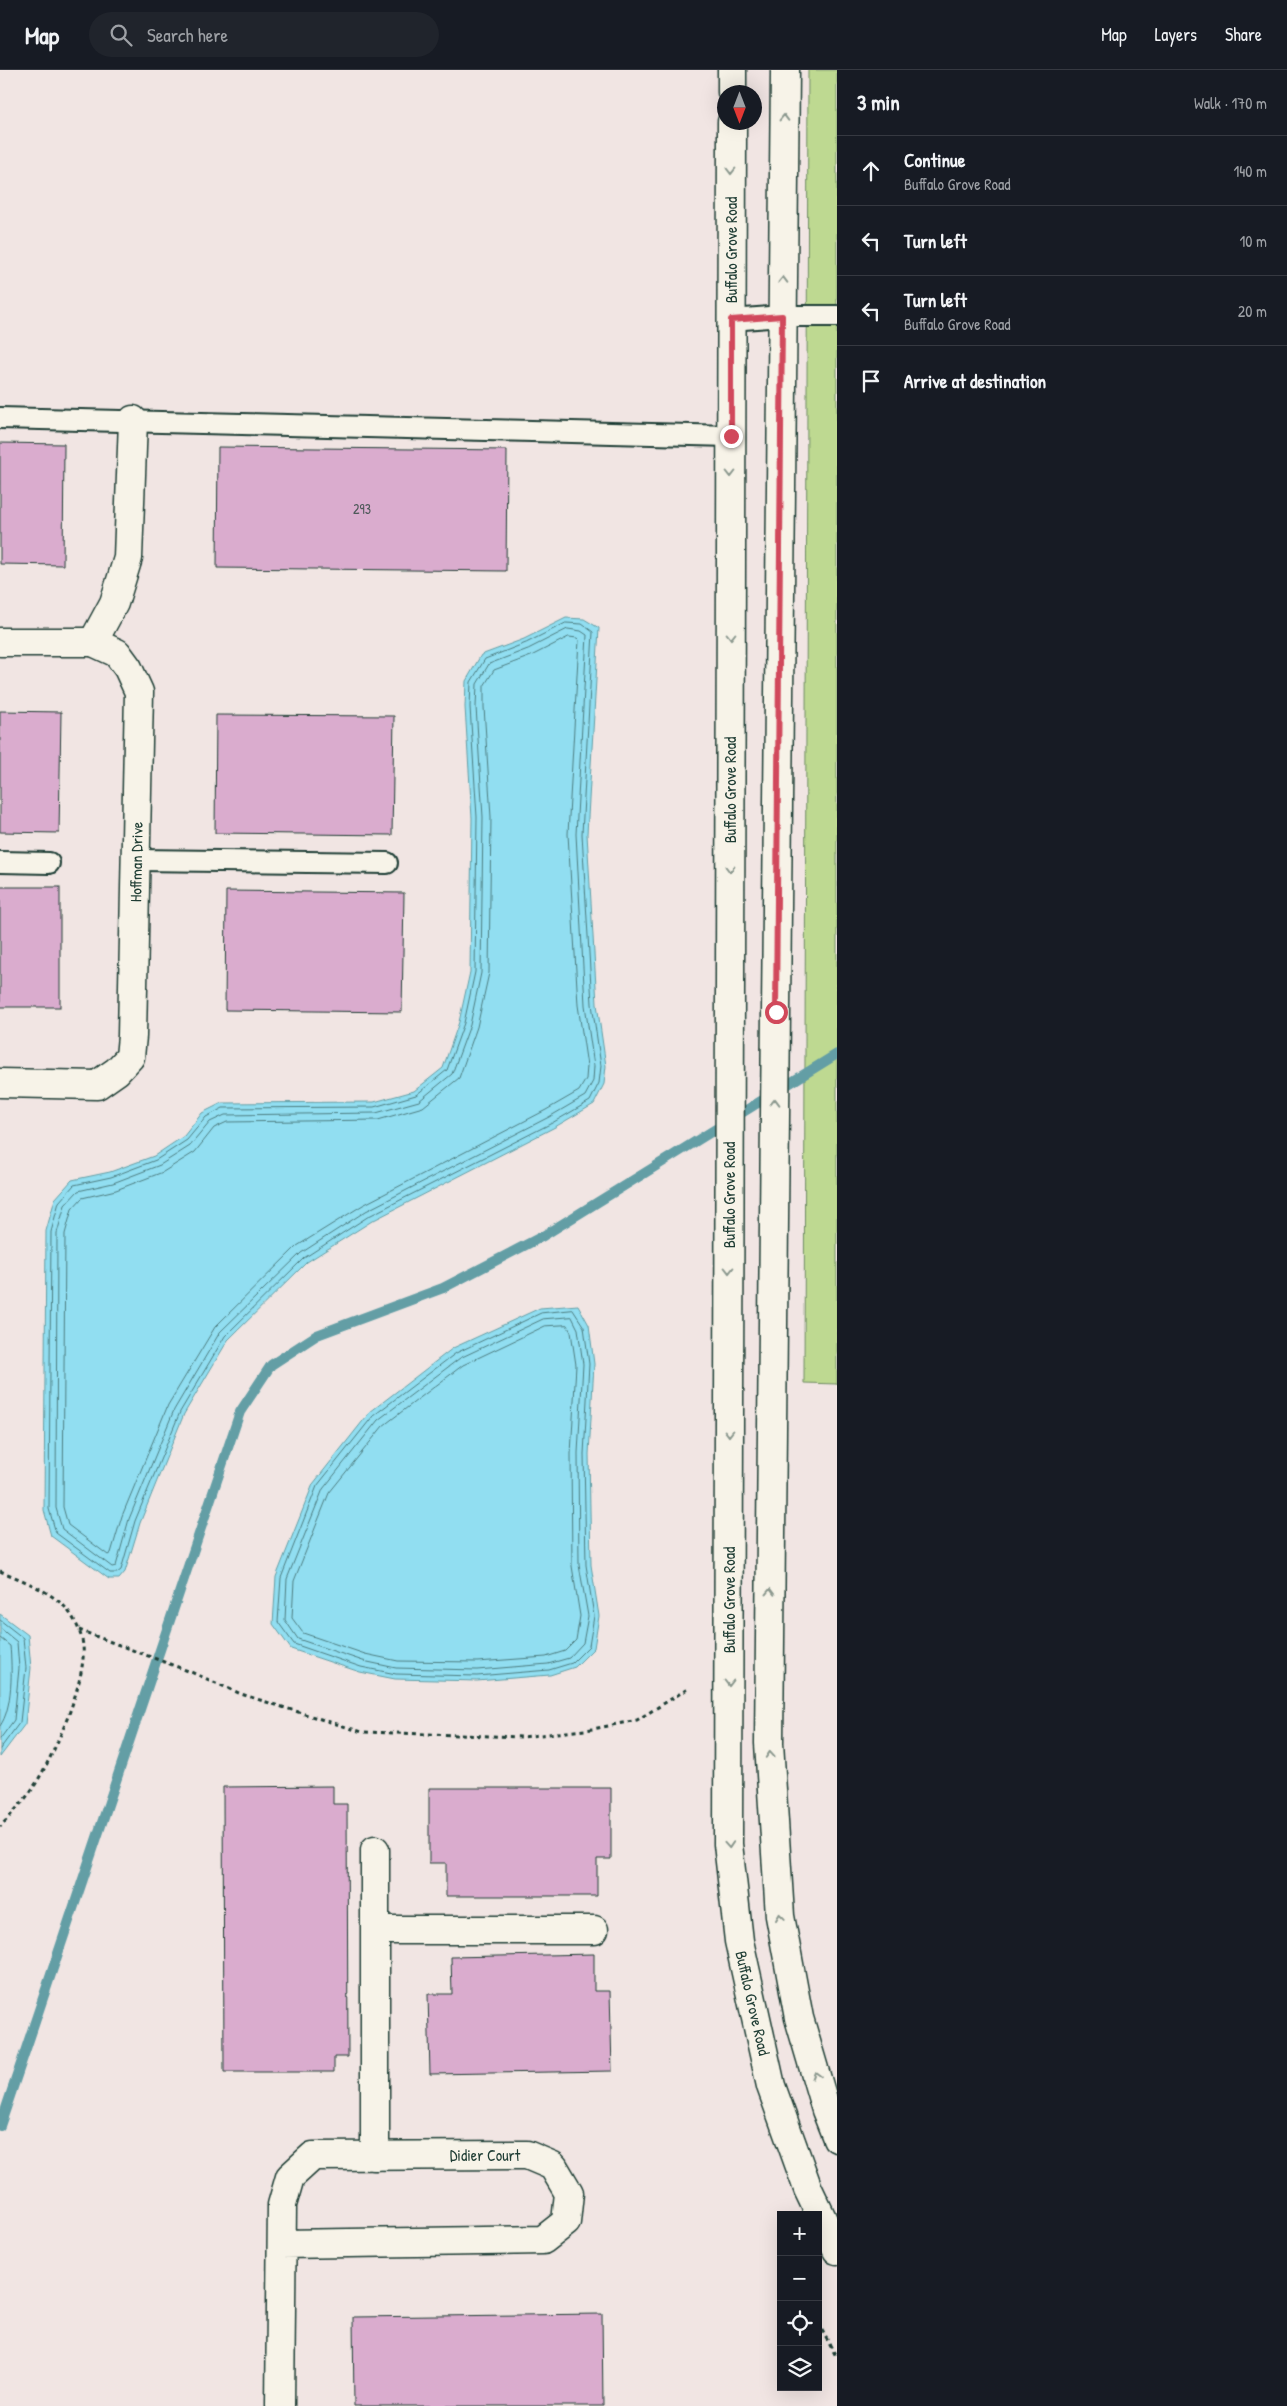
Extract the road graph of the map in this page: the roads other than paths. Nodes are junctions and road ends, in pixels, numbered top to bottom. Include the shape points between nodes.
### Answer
1 (732, 70) edge
2 (784, 70) edge
3 (732, 85) edge
4 (732, 130) edge
5 (782, 316) junction
6 (837, 316) edge
7 (731, 320) junction
8 (0, 418) edge
9 (134, 420) junction
10 (731, 436) junction
11 (0, 642) edge
12 (93, 642) junction
13 (136, 860) junction
14 (0, 862) edge
15 (49, 863) dead end
16 (386, 863) dead end
17 (0, 1083) edge
18 (375, 1850) dead end
19 (376, 1930) junction
20 (594, 1930) dead end
21 (837, 2138) edge
22 (375, 2156) junction
23 (282, 2244) junction
24 (837, 2250) edge
25 (280, 2406) edge

1 - 3 main road
5 -> 2 main road
4 -> 7 main road, Buffalo Grove Road
5 - 6 lane
5 - 7 lane
21 -> 5 main road via 800,2018 779,1906 769,1743
7 - 10 main road, Buffalo Grove Road
8 - 9 lane
9 - 10 lane
9 - 12 main road via 128,558 114,603
10 -> 24 main road, Buffalo Grove Road via 728,1844 739,1941 771,2086 808,2190
11 - 12 main road, Hoffman Drive
12 - 13 main road, Hoffman Drive via 117,653 139,692
13 - 16 lane
13 - 17 main road, Hoffman Drive via 130,1056 117,1071 97,1085
14 - 15 lane
18 - 19 main road
19 - 20 main road
19 - 22 main road
22 - 23 main road, Didier Court via 313,2156 290,2177 282,2205
22 - 23 main road, Didier Court via 527,2155 554,2166 569,2193 566,2222 543,2240
23 - 25 main road, Didier Court

